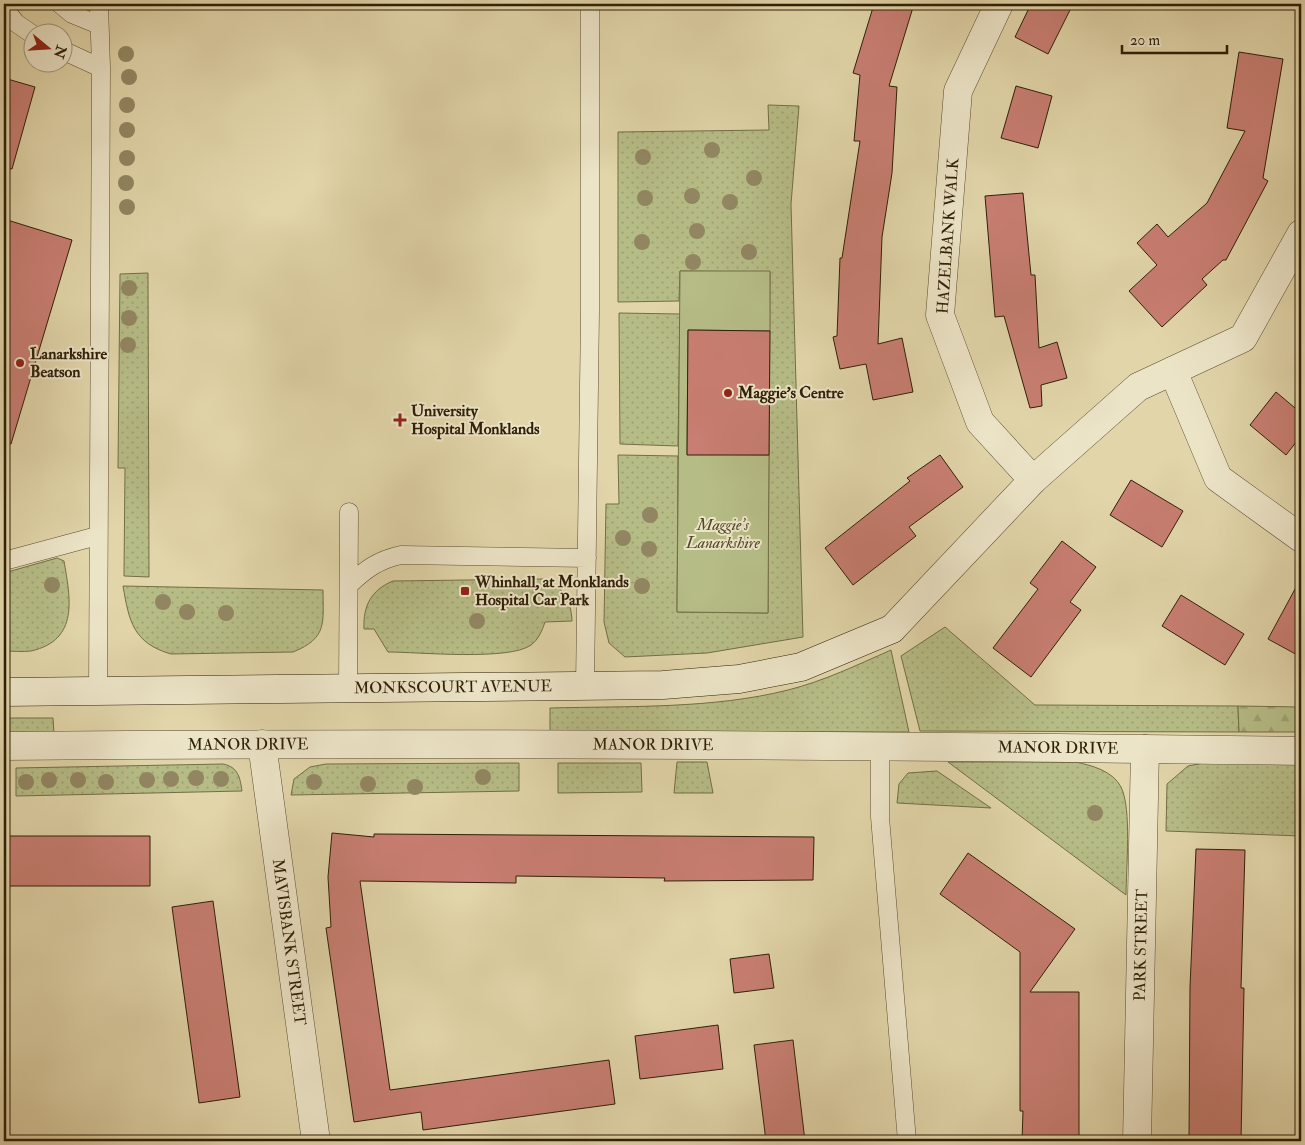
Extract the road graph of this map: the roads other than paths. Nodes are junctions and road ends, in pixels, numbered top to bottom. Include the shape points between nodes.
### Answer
1 (60, 4) edge
2 (99, 4) edge
3 (590, 4) edge
4 (999, 4) edge
5 (4, 8) edge
6 (99, 25) junction
7 (22, 27) edge
8 (72, 55) edge
9 (101, 68) junction
10 (1301, 234) edge
11 (1173, 370) junction
12 (1033, 480) junction
13 (349, 512) dead end
14 (97, 536) junction
15 (1301, 538) edge
16 (587, 558) junction
17 (4, 561) edge
18 (349, 585) junction
19 (585, 686) junction
20 (348, 690) junction
21 (4, 692) edge
22 (98, 692) junction
23 (262, 744) junction
24 (4, 746) edge
25 (880, 746) junction
26 (1145, 749) junction
27 (1301, 751) edge
28 (316, 1141) edge
29 (907, 1141) edge
30 (1137, 1141) edge

1 - 6 lane via 72,14
2 - 6 lane
3 - 16 lane
4 - 12 street, HAZELBANK WALK via 958,90 940,315 980,422
5 - 7 lane
6 - 9 lane
8 - 9 lane
9 - 14 lane
10 - 11 street via 1243,338
11 - 12 street via 1138,387
11 - 15 street via 1218,478
12 - 19 street, MONKSCOURT AVENUE via 892,629 801,666 740,680
13 - 18 lane
14 - 17 lane
14 - 22 lane
16 - 18 lane via 401,555 368,566
16 - 19 lane
18 - 20 lane
19 - 20 street, MONKSCOURT AVENUE
20 - 22 street, MONKSCOURT AVENUE
21 - 22 street, MONKSCOURT AVENUE
23 - 24 street, MANOR DRIVE
23 - 25 street, MANOR DRIVE
23 - 28 street, MAVISBANK STREET
25 - 26 street, MANOR DRIVE
25 - 29 lane via 880,817
26 - 27 street, MANOR DRIVE
26 - 30 street, PARK STREET

